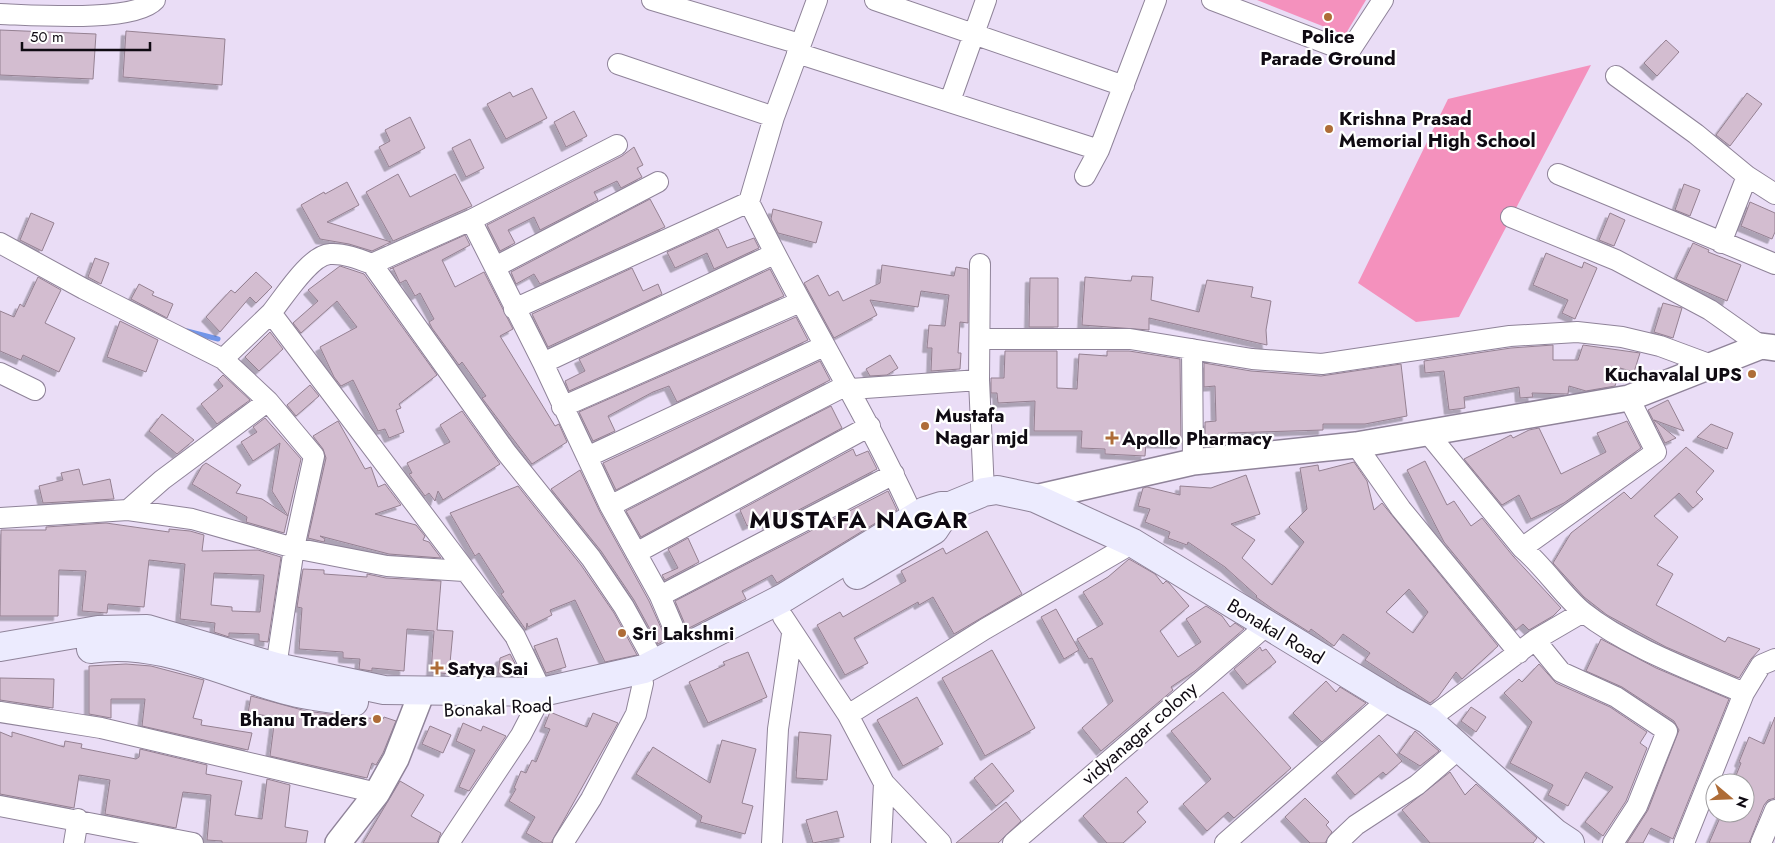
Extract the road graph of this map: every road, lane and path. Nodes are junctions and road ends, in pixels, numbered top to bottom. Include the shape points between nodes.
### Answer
1 (155, 0) edge
2 (652, 0) edge
3 (817, 0) edge
4 (875, 0) edge
5 (986, 0) edge
6 (1156, 0) edge
7 (1212, 0) edge
8 (1383, 0) edge
9 (0, 14) edge
10 (973, 34) junction
11 (798, 48) junction
12 (618, 64) dead end
13 (1616, 76) dead end
14 (1124, 86) junction
15 (950, 101) junction
16 (774, 116) junction
17 (617, 145) dead end
18 (1099, 150) junction
19 (1558, 174) dead end
20 (1085, 176) dead end
21 (1747, 176) junction
22 (658, 182) dead end
23 (1775, 194) edge
24 (749, 202) junction
25 (1511, 217) dead end
26 (471, 220) junction
27 (0, 243) edge
28 (1721, 243) junction
29 (774, 254) junction
30 (372, 264) junction
31 (980, 264) dead end
32 (1775, 264) edge
33 (495, 267) junction
34 (800, 302) junction
35 (514, 309) junction
36 (271, 313) junction
37 (980, 339) junction
38 (824, 346) junction
39 (1768, 347) edge
40 (1192, 349) junction
41 (223, 359) junction
42 (543, 364) junction
43 (1714, 366) junction
44 (0, 373) edge
45 (979, 380) junction
46 (849, 387) junction
47 (35, 390) dead end
48 (1629, 398) junction
49 (268, 401) junction
50 (562, 407) junction
51 (870, 426) junction
52 (1427, 432) junction
53 (1356, 445) junction
54 (586, 457) junction
55 (1193, 462) junction
56 (894, 474) junction
57 (984, 492) junction
58 (1035, 498) junction
59 (610, 506) junction
60 (950, 506) junction
61 (128, 510) junction
62 (0, 518) edge
63 (914, 518) junction
64 (1133, 542) junction
65 (294, 548) junction
66 (1522, 548) junction
67 (636, 553) junction
68 (464, 571) junction
69 (660, 596) junction
70 (1583, 612) junction
71 (788, 625) junction
72 (1267, 625) junction
73 (1535, 640) junction
74 (0, 647) edge
75 (683, 650) junction
76 (1519, 653) junction
77 (1775, 659) edge
78 (0, 664) edge
79 (276, 668) junction
80 (649, 673) junction
81 (1744, 693) junction
82 (539, 699) junction
83 (1388, 699) junction
84 (419, 701) junction
85 (0, 712) edge
86 (848, 715) junction
87 (1428, 720) junction
88 (1460, 748) junction
89 (884, 783) junction
90 (377, 793) junction
91 (0, 806) edge
92 (1775, 810) edge
93 (78, 820) junction
94 (1556, 840) edge
95 (74, 843) edge
96 (194, 843) edge
97 (338, 843) edge
98 (449, 843) edge
99 (564, 843) edge
100 (772, 843) edge
101 (881, 843) edge
102 (941, 843) edge
103 (1013, 843) edge
104 (1225, 843) edge
105 (1337, 843) edge
106 (1613, 843) edge
107 (1684, 843) edge
108 (1761, 843) edge

1 - 9 street via 151,5 129,13
2 - 11 street
3 - 11 street
4 - 10 street
5 - 10 street
6 - 14 street
7 - 8 street via 1349,52
10 - 14 street
10 - 15 street
11 - 15 street
11 - 16 street
12 - 16 street
13 - 21 street
14 - 18 street
15 - 18 street
16 - 24 street
17 - 26 street
18 - 20 street
19 - 28 street
21 - 23 street
21 - 28 street
22 - 33 street
24 - 29 street
24 - 35 street
25 - 39 street via 1616,260 1710,310
26 - 30 street
26 - 33 street
27 - 41 street
28 - 32 street
29 - 34 street
29 - 42 street
30 - 36 street via 340,254 315,259
30 - 80 street via 506,452 591,558 624,607
31 - 37 street
33 - 35 street
34 - 38 street
34 - 50 street
35 - 42 street
36 - 41 street
36 - 68 street
37 - 40 street via 1130,339
37 - 45 street
38 - 46 street
38 - 54 street
39 - 43 street
40 - 43 street via 1252,359 1322,364 1510,336 1577,332 1622,337 1660,346
40 - 55 street
41 - 49 street
42 - 50 street
43 - 48 street
44 - 47 street
45 - 46 street
45 - 57 street
46 - 51 street
46 - 59 street
48 - 52 street
48 - 66 street via 1656,452
49 - 61 street via 162,480
49 - 65 street via 314,456
50 - 54 street
51 - 56 street
51 - 67 street
52 - 53 street
52 - 66 street
53 - 55 street
53 - 76 street via 1401,509
54 - 59 street
55 - 58 street
56 - 63 street
56 - 69 street
57 - 58 main road, Bonakal Road via 1014,492
57 - 60 main road, Bonakal Road
58 - 64 main road, Bonakal Road
59 - 67 street
60 - 63 main road, Bonakal Road via 933,508
60 - 71 main road, Bonakal Road via 934,530
61 - 62 street
61 - 65 street via 192,519
63 - 75 main road, Bonakal Road via 785,597
64 - 72 main road, Bonakal Road
64 - 86 street
65 - 68 street via 387,566
65 - 79 street
66 - 70 street via 1538,561
67 - 69 street
68 - 82 street via 515,636
69 - 75 street
70 - 73 street
70 - 81 street via 1658,656
71 - 80 main road, Bonakal Road via 691,665
71 - 86 street
71 - 100 street
72 - 83 main road, Bonakal Road
72 - 103 street, vidyanagar colony
73 - 76 street
73 - 106 street via 1561,672 1616,697 1666,731 1637,806
74 - 79 main road, Bonakal Road via 98,630 146,629
75 - 80 main road, Bonakal Road
76 - 87 street
77 - 81 street via 1761,665
78 - 84 main road, Bonakal Road via 96,648 140,648 174,655 284,690 374,706
79 - 84 main road, Bonakal Road via 384,690
80 - 82 main road, Bonakal Road via 620,692 577,701
80 - 99 street via 636,714
81 - 107 street
82 - 84 main road, Bonakal Road
82 - 98 street via 521,735
83 - 87 main road, Bonakal Road
83 - 104 street
84 - 90 street via 396,759
85 - 90 street via 101,728
86 - 89 street
87 - 88 main road, Bonakal Road
88 - 94 main road, Bonakal Road
88 - 105 street via 1418,785 1356,824
89 - 101 street
89 - 102 street
90 - 97 street
91 - 93 street
92 - 108 street
93 - 95 street
93 - 96 street

